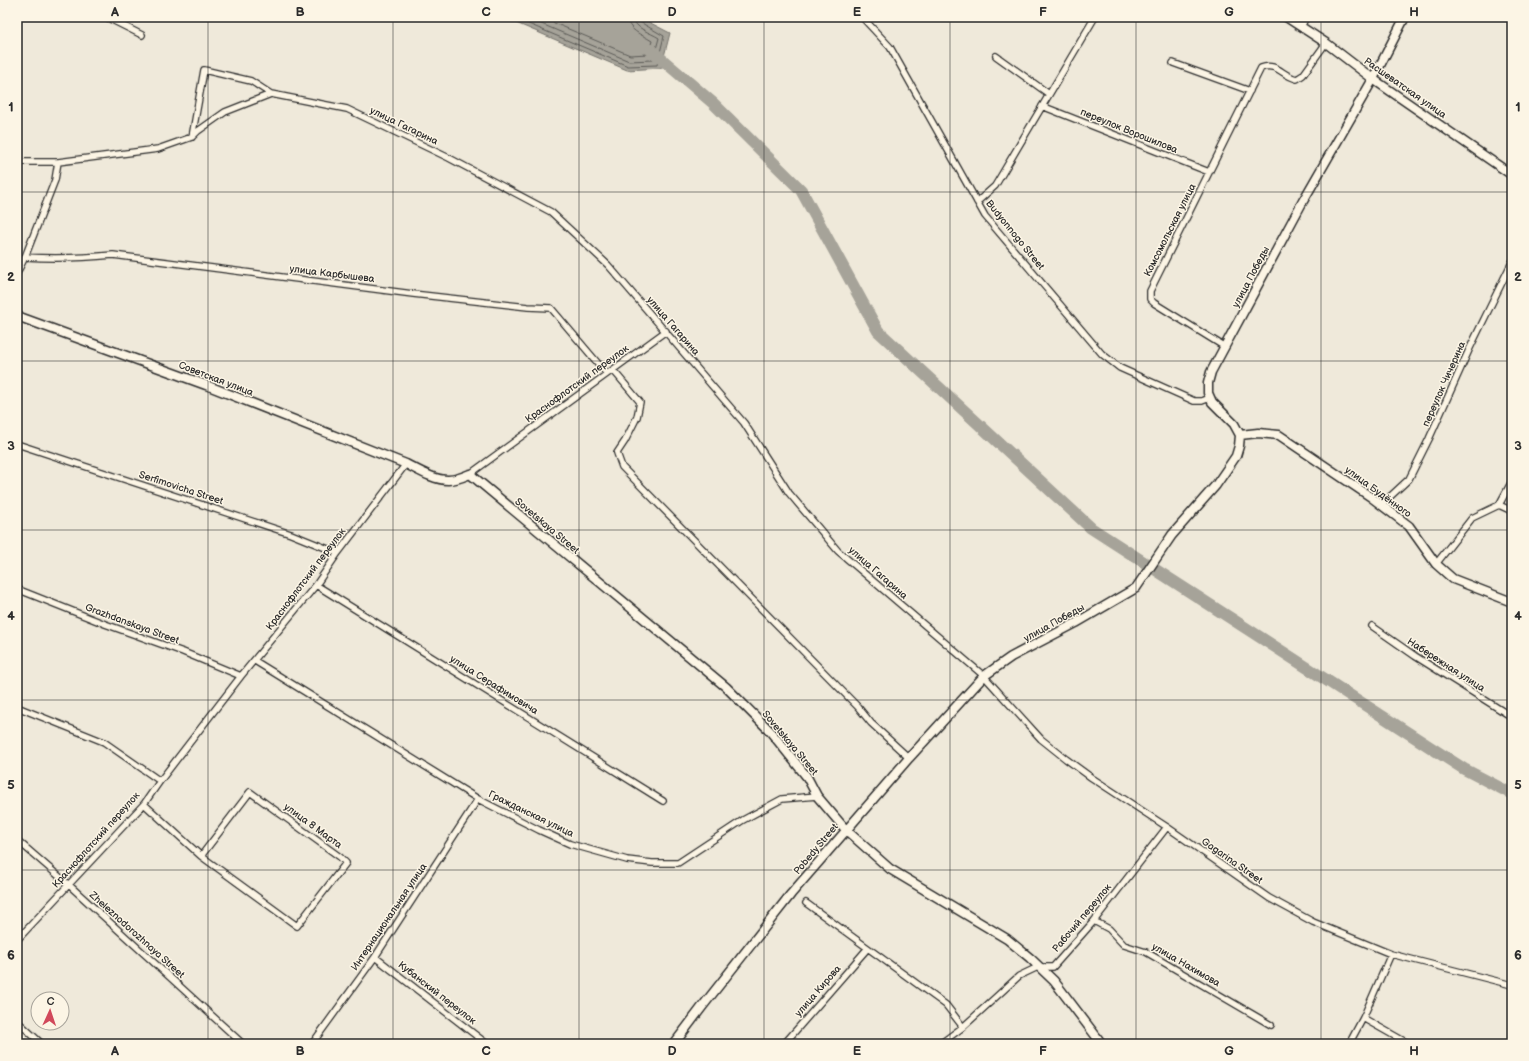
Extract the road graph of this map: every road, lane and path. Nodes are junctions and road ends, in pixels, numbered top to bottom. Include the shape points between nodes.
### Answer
1 (106, 17) edge
2 (862, 17) edge
3 (1095, 17) edge
4 (1286, 17) edge
5 (1306, 17) edge
6 (1405, 17) edge
7 (1301, 27) junction
8 (142, 35) dead end
9 (1326, 43) junction
10 (996, 56) dead end
11 (1173, 63) dead end
12 (1373, 79) junction
13 (1250, 91) junction
14 (271, 94) junction
15 (1049, 94) junction
16 (1042, 106) junction
17 (192, 137) junction
18 (17, 162) edge
19 (58, 162) junction
20 (1209, 172) junction
21 (1512, 175) edge
22 (977, 202) junction
23 (25, 257) junction
24 (1512, 262) edge
25 (17, 273) edge
26 (17, 316) edge
27 (666, 331) junction
28 (1225, 346) junction
29 (613, 370) junction
30 (607, 374) junction
31 (1210, 398) junction
32 (1240, 435) junction
33 (17, 444) edge
34 (406, 464) junction
35 (470, 474) junction
36 (1512, 481) edge
37 (1381, 505) junction
38 (1499, 505) junction
39 (1512, 511) edge
40 (338, 553) junction
41 (1436, 564) junction
42 (316, 585) junction
43 (17, 589) edge
44 (1512, 602) edge
45 (1372, 626) dead end
46 (255, 661) junction
47 (241, 676) junction
48 (984, 676) junction
49 (17, 707) edge
50 (1512, 717) edge
51 (909, 758) junction
52 (160, 781) junction
53 (818, 796) junction
54 (478, 799) junction
55 (663, 800) dead end
56 (144, 804) junction
57 (1167, 827) junction
58 (846, 830) junction
59 (17, 840) edge
60 (201, 856) junction
61 (69, 885) junction
62 (806, 903) dead end
63 (1094, 921) junction
64 (17, 940) edge
65 (867, 949) junction
66 (1391, 954) junction
67 (375, 957) junction
68 (1038, 967) junction
69 (1512, 985) edge
70 (1363, 1018) junction
71 (17, 1021) edge
72 (1271, 1025) dead end
73 (964, 1027) junction
74 (42, 1044) edge
75 (243, 1044) edge
76 (312, 1044) edge
77 (488, 1044) edge
78 (674, 1044) edge
79 (784, 1044) edge
80 (940, 1044) edge
81 (1102, 1044) edge
82 (1349, 1044) edge
83 (1409, 1044) edge

1 - 8 street
2 - 22 street, Budyonnogo Street via 890,47
3 - 15 street
4 - 7 street, Расшеватская улица
5 - 7 street
6 - 12 street, улица Победы
7 - 9 street, Расшеватская улица
9 - 12 street, Расшеватская улица
9 - 13 street, Комсомольская улица via 1303,75 1297,79 1289,78 1276,67 1268,65 1261,68
10 - 15 street
11 - 13 street
12 - 21 street, Расшеватская улица
12 - 28 street, улица Победы via 1303,201
13 - 20 street, Комсомольская улица
14 - 17 street via 225,112
14 - 17 street, улица Гагарина via 251,81 204,70
14 - 27 street, улица Гагарина via 347,108 551,212 608,265
15 - 16 street
16 - 20 street, переулок Ворошилова
16 - 22 street via 995,186
17 - 19 street via 158,149
18 - 19 street
19 - 23 street via 55,180
20 - 28 street, Комсомольская улица via 1150,291 1150,299
22 - 31 street, Budyonnogo Street via 985,216 1102,354 1120,368 1194,401
23 - 25 street
23 - 30 street, улица Карбышева via 59,259 112,255 428,296 551,308
24 - 37 street, переулок Чичерина via 1409,479
26 - 34 street, Советская улица via 206,385
27 - 29 street, Краснофлотский переулок
27 - 48 street, улица Гагарина via 744,423 789,493 838,551
28 - 31 street, улица Победы via 1211,372 1208,383
29 - 30 street, Краснофлотский переулок
29 - 51 street via 640,402 638,417 617,453 622,467 871,723
30 - 35 street, Краснофлотский переулок
31 - 32 street via 1234,424
32 - 37 street, улица Будённого via 1278,435
32 - 48 street, улица Победы via 1236,456 1224,474 1172,536 1136,588 1011,657
33 - 40 street, Serfimovicha Street via 291,534
34 - 35 street, Краснофлотский переулок via 446,480
34 - 40 street, Краснофлотский переулок
35 - 53 street, Sovetskaya Street via 726,688 770,731 808,777
36 - 38 street
37 - 41 street, улица Будённого via 1409,526
38 - 39 street
38 - 41 street via 1472,518
40 - 42 street, Краснофлотский переулок
41 - 44 street, улица Будённого via 1453,579
42 - 46 street, Краснофлотский переулок
42 - 55 street, улица Серафимовича
43 - 47 street, Grazhdanskaya Street
45 - 50 street, Набережная улица
46 - 47 street, Краснофлотский переулок
46 - 54 street, Гражданская улица
47 - 52 street, Краснофлотский переулок
48 - 51 street, Pobedy Street
48 - 57 street, Gagarina Street via 1041,739 1092,778
49 - 52 street via 104,742
51 - 58 street, Pobedy Street
52 - 56 street, Краснофлотский переулок
53 - 54 street, Гражданская улица via 782,799 743,820 678,863 627,860 570,844
53 - 58 street, Sovetskaya Street
54 - 67 street, Интернациональная улица
56 - 60 street, улица 8 Марта
56 - 61 street, Краснофлотский переулок
57 - 63 street, Рабочий переулок
57 - 66 street, Gagarina Street via 1269,898 1313,922
58 - 68 street, Sovetskaya Street via 890,868 1007,939
58 - 78 street, Pobedy Street via 791,894
59 - 61 street, Zheleznodorozhnaya Street
60 - 60 street, улица 8 Марта via 250,792 340,856 346,863 297,926
61 - 64 street, Краснофлотский переулок
61 - 75 street, Zheleznodorozhnaya Street
62 - 65 street
63 - 68 street, Рабочий переулок via 1053,967
63 - 72 street, улица Нахимова via 1109,929 1124,945 1146,952
65 - 73 street via 946,1006
65 - 79 street, улица Кирова
66 - 69 street, Gagarina Street
66 - 70 street
67 - 76 street, Интернациональная улица
67 - 77 street, Кубанский переулок
68 - 73 street, Рабочий переулок via 1019,976
68 - 81 street, Sovetskaya Street via 1054,981
70 - 82 street
70 - 83 street
71 - 74 street
73 - 80 street, Рабочий переулок

